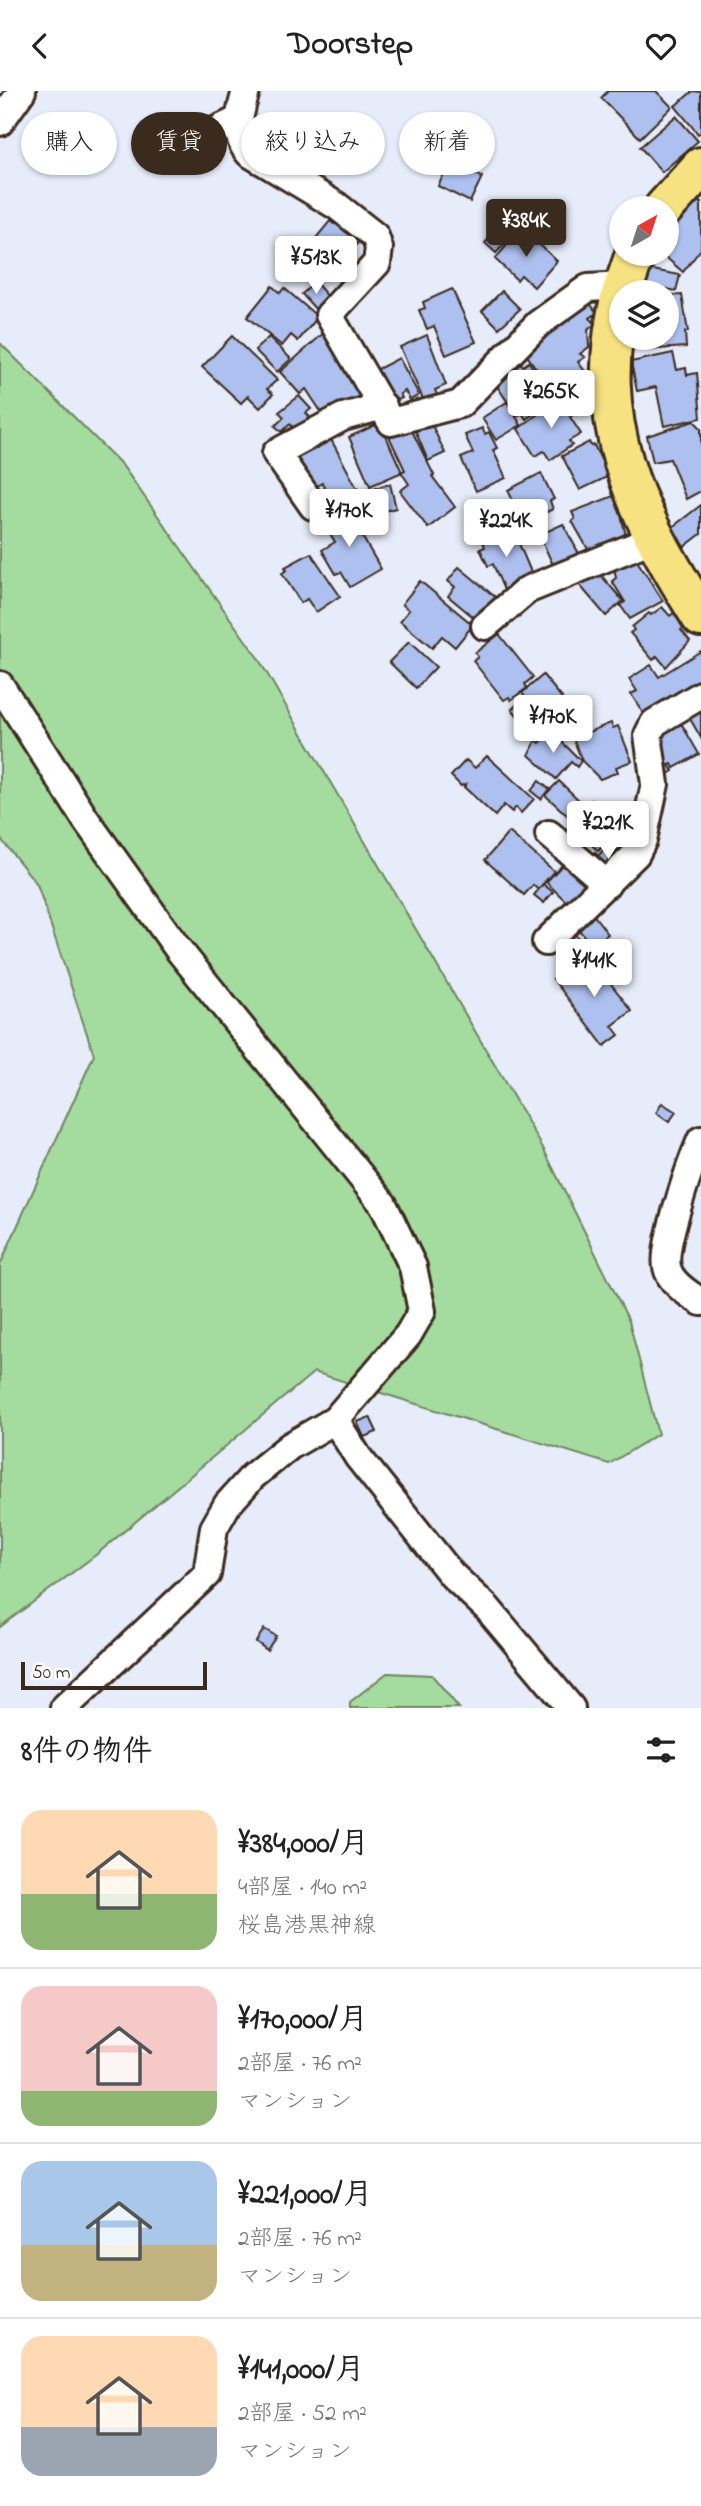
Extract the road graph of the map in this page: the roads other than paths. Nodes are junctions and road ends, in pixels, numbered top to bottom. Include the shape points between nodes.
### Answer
1 (22, 91) edge
2 (246, 91) edge
3 (238, 120) junction
4 (0, 122) edge
5 (227, 125) edge
6 (701, 167) edge
7 (675, 196) edge
8 (609, 285) edge
9 (611, 350) edge
10 (383, 406) junction
11 (313, 506) dead end
12 (655, 538) junction
13 (701, 617) edge
14 (485, 625) dead end
15 (0, 685) edge
16 (701, 695) edge
17 (549, 834) dead end
18 (607, 884) junction
19 (546, 942) dead end
20 (701, 1139) edge
21 (701, 1302) edge
22 (335, 1420) junction
23 (64, 1708) edge
24 (571, 1708) edge

1 - 4 street
2 - 3 street
3 - 5 street
3 - 10 street via 241,144 249,153 337,206 374,236 379,248 377,263 328,315
6 - 7 main road
8 - 10 street via 588,288 548,316 460,404 391,422
9 - 12 main road via 612,423 624,470
10 - 11 street via 343,417 276,453
12 - 13 main road
12 - 14 street via 527,590
15 - 22 street via 86,820 178,949 383,1204 413,1267 422,1298 417,1321
16 - 18 street via 654,723 648,735 655,784 643,840 630,862
17 - 18 street
18 - 19 street
20 - 21 street via 683,1187 667,1268 673,1281
22 - 23 street via 290,1445 253,1476 214,1528 207,1574
22 - 24 street via 358,1457 452,1575 488,1609

